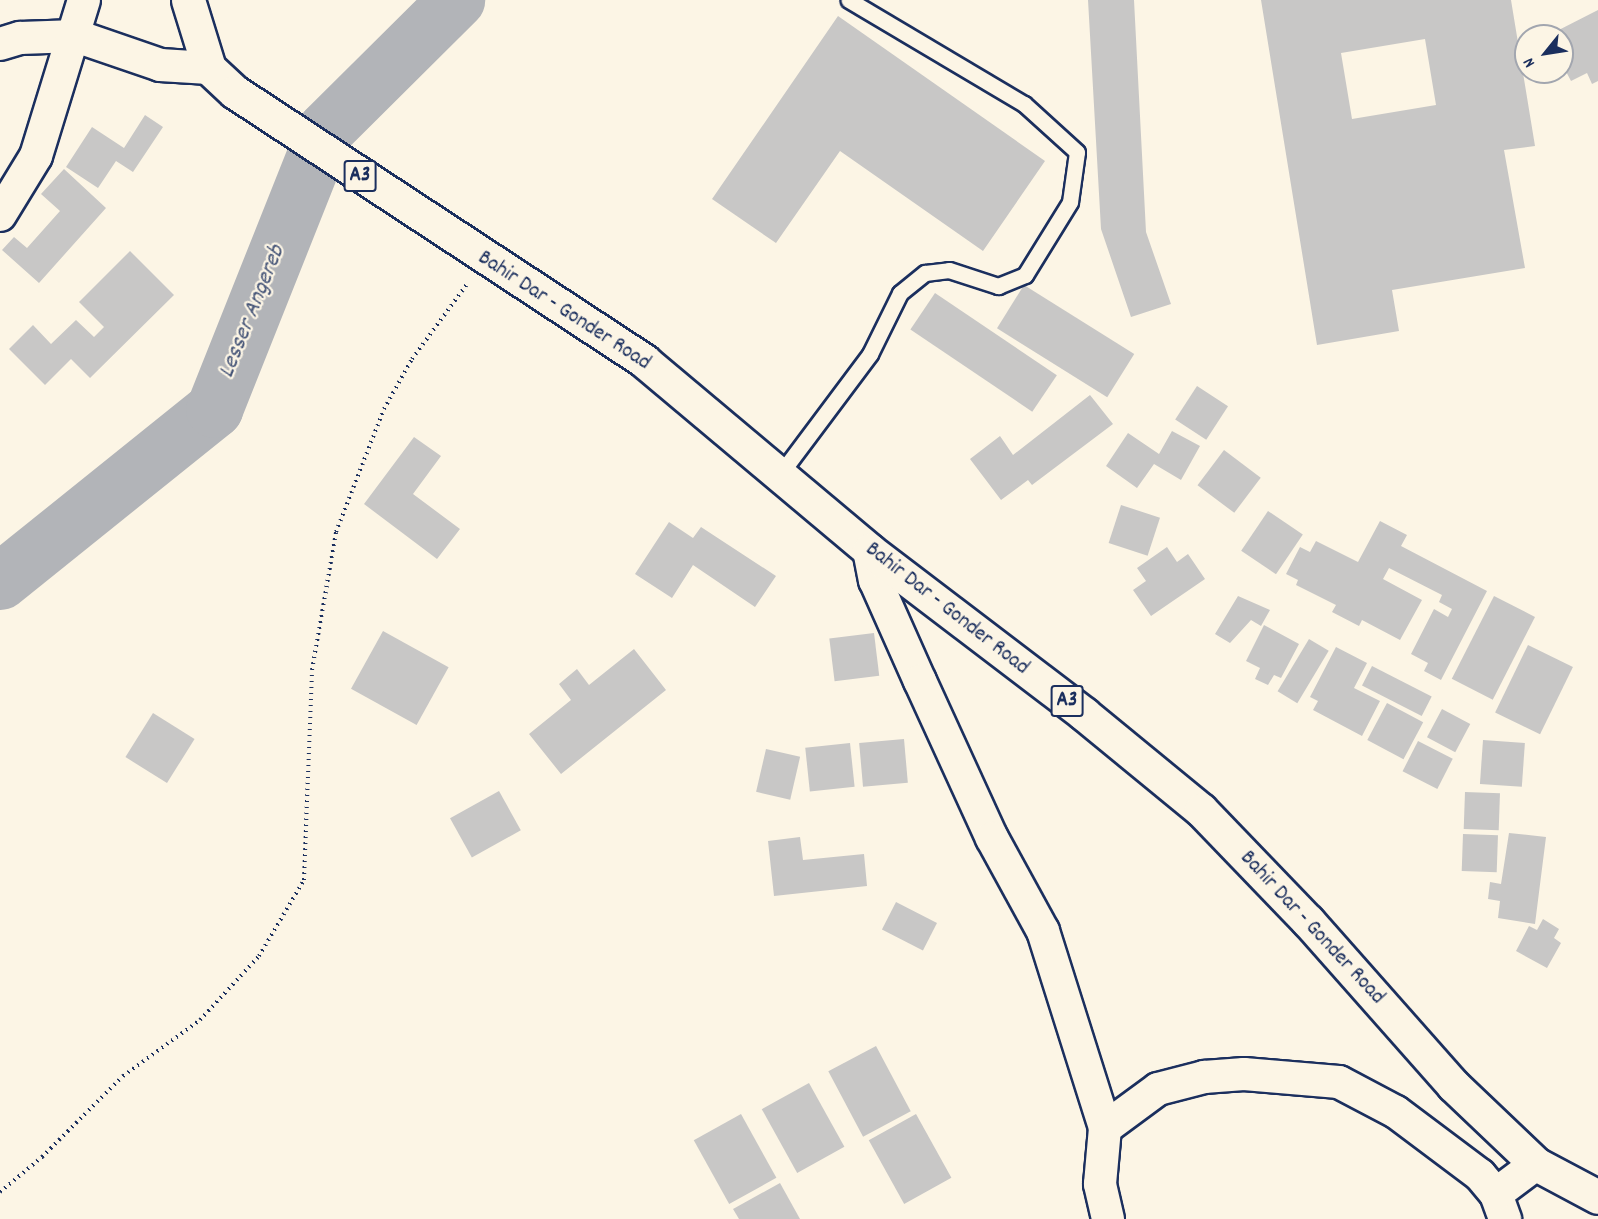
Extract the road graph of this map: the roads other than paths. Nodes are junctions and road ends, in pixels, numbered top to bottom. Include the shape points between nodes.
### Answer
1 (84, 0) edge
2 (188, 0) edge
3 (849, 0) edge
4 (76, 36) junction
5 (0, 44) edge
6 (209, 68) junction
7 (0, 215) edge
8 (781, 473) junction
9 (869, 550) junction
10 (1105, 1128) junction
11 (1536, 1164) junction
12 (1598, 1197) edge
13 (1500, 1206) edge
14 (1108, 1219) edge

1 - 4 street
2 - 6 highway
3 - 8 lane via 1024,104 1077,152 1076,162 1070,202 1025,275 998,286 949,270 925,273 900,293 870,354
4 - 5 street via 20,38
4 - 6 street via 160,65
4 - 7 street via 36,156
6 - 8 highway, Bahir Dar - Gonder Road / A3 via 235,92 644,361
8 - 9 highway, Bahir Dar - Gonder Road / A3
9 - 10 street via 875,580 924,691 992,838 1043,931
9 - 11 highway, Bahir Dar - Gonder Road / A3 via 1201,810 1308,921 1453,1085
10 - 13 street via 1158,1089 1204,1077 1244,1074 1339,1082 1396,1112 1480,1175
10 - 14 street via 1101,1184
11 - 12 highway, Bahir Dar - Gonder Road / A3
11 - 13 street

